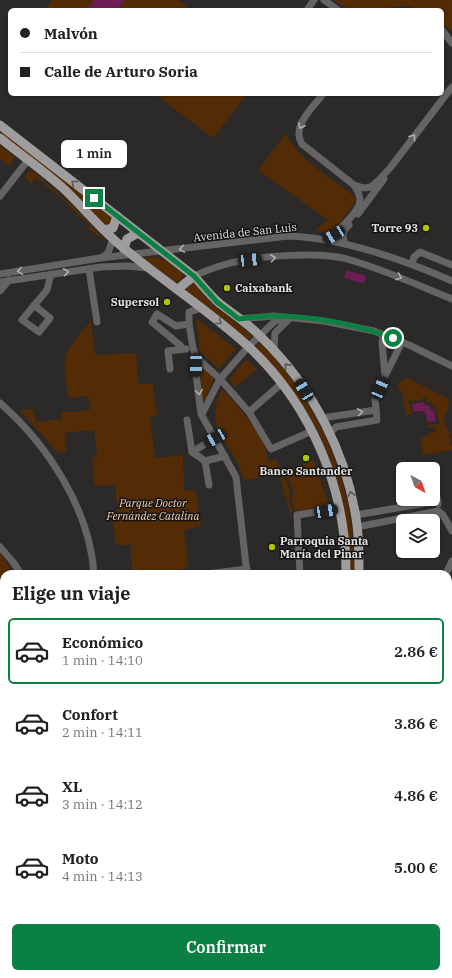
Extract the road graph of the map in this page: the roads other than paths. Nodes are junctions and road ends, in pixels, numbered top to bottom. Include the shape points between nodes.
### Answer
1 (314, 0) edge
2 (324, 0) edge
3 (308, 8) edge
4 (335, 8) edge
5 (444, 33) edge
6 (452, 43) edge
7 (452, 87) edge
8 (322, 96) edge
9 (0, 125) edge
10 (0, 138) edge
11 (28, 160) junction
12 (390, 168) junction
13 (354, 185) junction
14 (0, 196) edge
15 (117, 216) junction
16 (104, 230) junction
17 (138, 233) junction
18 (113, 239) junction
19 (326, 240) junction
20 (345, 244) junction
21 (124, 249) junction
22 (162, 252) junction
23 (132, 255) junction
24 (100, 258) junction
25 (412, 264) junction
26 (452, 265) edge
27 (89, 268) junction
28 (148, 268) junction
29 (0, 274) edge
30 (51, 274) junction
31 (194, 276) junction
32 (9, 280) junction
33 (452, 281) edge
34 (0, 282) edge
35 (178, 289) junction
36 (0, 291) edge
37 (452, 299) edge
38 (34, 305) dead end
39 (202, 308) junction
40 (290, 318) junction
41 (239, 319) junction
42 (98, 322) dead end
43 (189, 324) junction
44 (260, 335) junction
45 (384, 335) junction
46 (402, 342) junction
47 (248, 347) junction
48 (192, 348) junction
49 (182, 349) junction
50 (274, 350) junction
51 (196, 357) junction
52 (452, 366) edge
53 (170, 369) dead end
54 (385, 376) junction
55 (220, 379) junction
56 (281, 384) junction
57 (0, 403) edge
58 (376, 410) junction
59 (249, 412) junction
60 (202, 414) junction
61 (322, 418) junction
62 (187, 420) dead end
63 (312, 431) junction
64 (330, 432) junction
65 (215, 438) junction
66 (192, 452) junction
67 (225, 456) junction
68 (205, 461) junction
69 (209, 485) dead end
70 (409, 506) edge
71 (439, 506) edge
72 (340, 508) junction
73 (441, 513) junction
74 (356, 515) junction
75 (452, 518) edge
76 (358, 527) junction
77 (452, 531) edge
78 (0, 547) edge
79 (18, 570) edge
80 (94, 570) edge
81 (247, 570) edge
82 (300, 570) edge
83 (346, 570) edge
84 (359, 570) edge

1 - 3 street
2 - 4 street
5 - 6 street
12 -> 7 street
8 -> 13 street via 299,126 297,136 302,144
15 -> 9 main road
10 - 11 main road
11 - 14 street
11 - 16 main road via 64,189
12 - 13 street via 371,187
12 - 20 street via 381,184 344,230 342,237
13 - 19 street via 360,201 357,209 334,235
15 - 16 main road via 113,228
15 - 17 main road
16 - 18 main road
17 - 21 main road via 127,239
17 - 22 main road
18 - 21 main road
18 - 24 street via 108,253
19 - 20 street, Avenida de San Luis
19 -> 22 street, Avenida de San Luis via 288,236
20 - 25 street, Avenida de San Luis
21 - 23 main road
22 - 23 street, Avenida de San Luis
22 - 31 main road
23 - 24 street, Avenida de San Luis
23 - 28 main road
24 -> 29 street, Avenida de San Luis
25 - 26 street via 414,257 420,252
25 - 33 street, Avenida de San Luis
27 - 28 street
30 -> 27 street
27 - 42 street
28 - 35 main road
30 - 32 street
30 - 38 street via 46,290
31 - 35 main road
31 -> 37 street via 224,265 250,260 330,256 396,276
31 - 41 main road via 217,302
32 - 34 street
32 - 36 street
35 - 39 main road
39 - 43 street via 189,312
39 -> 47 main road
40 - 41 street via 273,316
40 - 44 street via 275,321
40 - 45 street via 324,321
40 - 50 street via 275,333
41 - 44 main road
43 - 48 street
43 - 49 street via 176,326 157,314 152,322
44 - 47 street
44 - 50 main road
45 - 46 street
45 - 54 street via 382,342
46 - 52 street
46 - 54 street
47 - 55 street
47 - 56 main road
48 - 49 street
48 - 51 street
49 - 53 street via 168,351
61 -> 50 main road via 298,379
51 - 55 street
51 -> 60 street
54 - 58 street via 375,399
55 - 59 street
55 - 60 street
56 - 59 street
56 - 63 main road
57 - 80 street via 28,431 51,461 71,494 93,553
61 -> 58 street
58 - 64 street via 377,420 336,427
59 - 63 street via 271,449
60 - 65 street
61 - 64 main road
62 - 66 street
63 - 72 main road via 332,478
74 -> 64 main road via 348,481
65 - 66 street
65 - 67 street
66 - 68 street
67 - 68 street
67 - 81 street via 236,477
68 - 69 street
70 - 74 street
71 - 73 street
72 - 82 street via 297,515
72 - 83 main road
73 - 75 street
73 - 76 street
73 - 77 street
74 - 76 main road
76 - 84 main road
78 - 79 street

